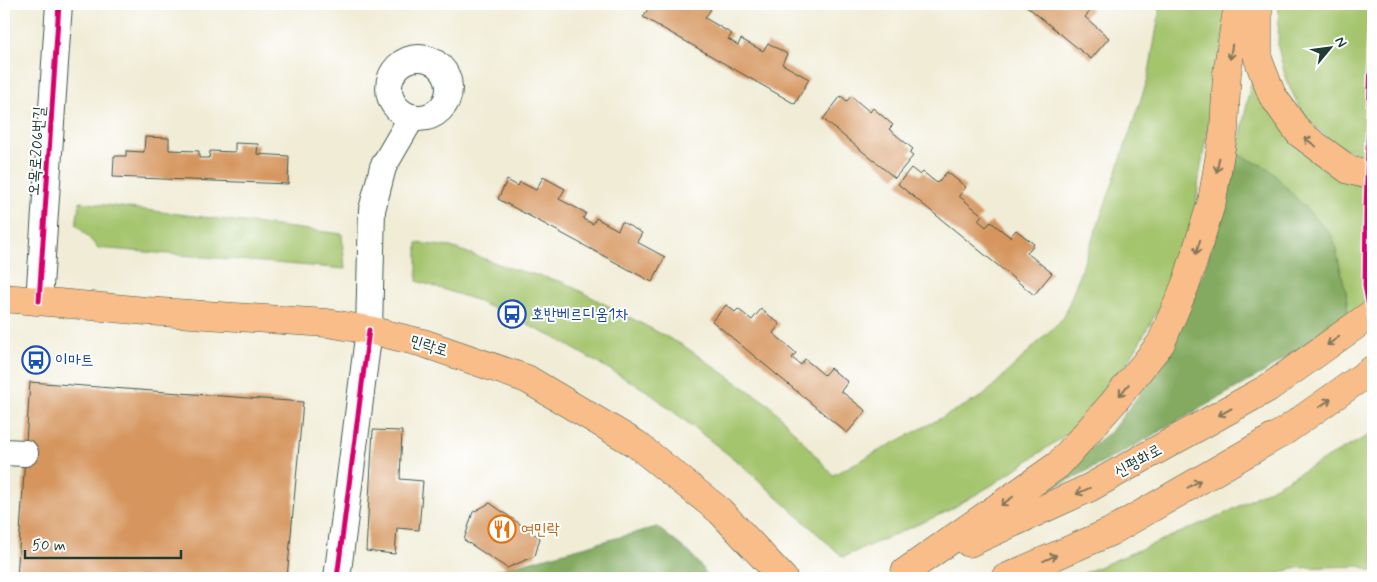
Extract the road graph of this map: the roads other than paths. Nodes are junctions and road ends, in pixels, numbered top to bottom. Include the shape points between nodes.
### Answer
1 (59, 4) edge
2 (1238, 4) edge
3 (1258, 4) edge
4 (412, 117) dead end
5 (1361, 173) edge
6 (4, 298) edge
7 (40, 301) junction
8 (1373, 313) edge
9 (369, 330) junction
10 (1373, 369) edge
11 (896, 575) edge
12 (337, 578) edge
13 (783, 578) edge
14 (1005, 578) edge

1 - 7 street, 오목로206번길
2 -> 11 main road via 1227,73 1224,130 1212,201 1187,280 1161,343 1113,404 1058,465
5 -> 3 main road via 1299,133 1272,95 1258,59
4 - 9 street via 383,167 372,210
6 - 7 main road, 민락로
7 - 9 main road, 민락로 via 327,323
8 -> 11 main road, 신평화로 via 1268,388 1089,488
9 - 12 street
9 - 13 main road, 민락로 via 423,343 527,379 636,444 720,511
14 -> 10 main road via 1110,532 1285,431

